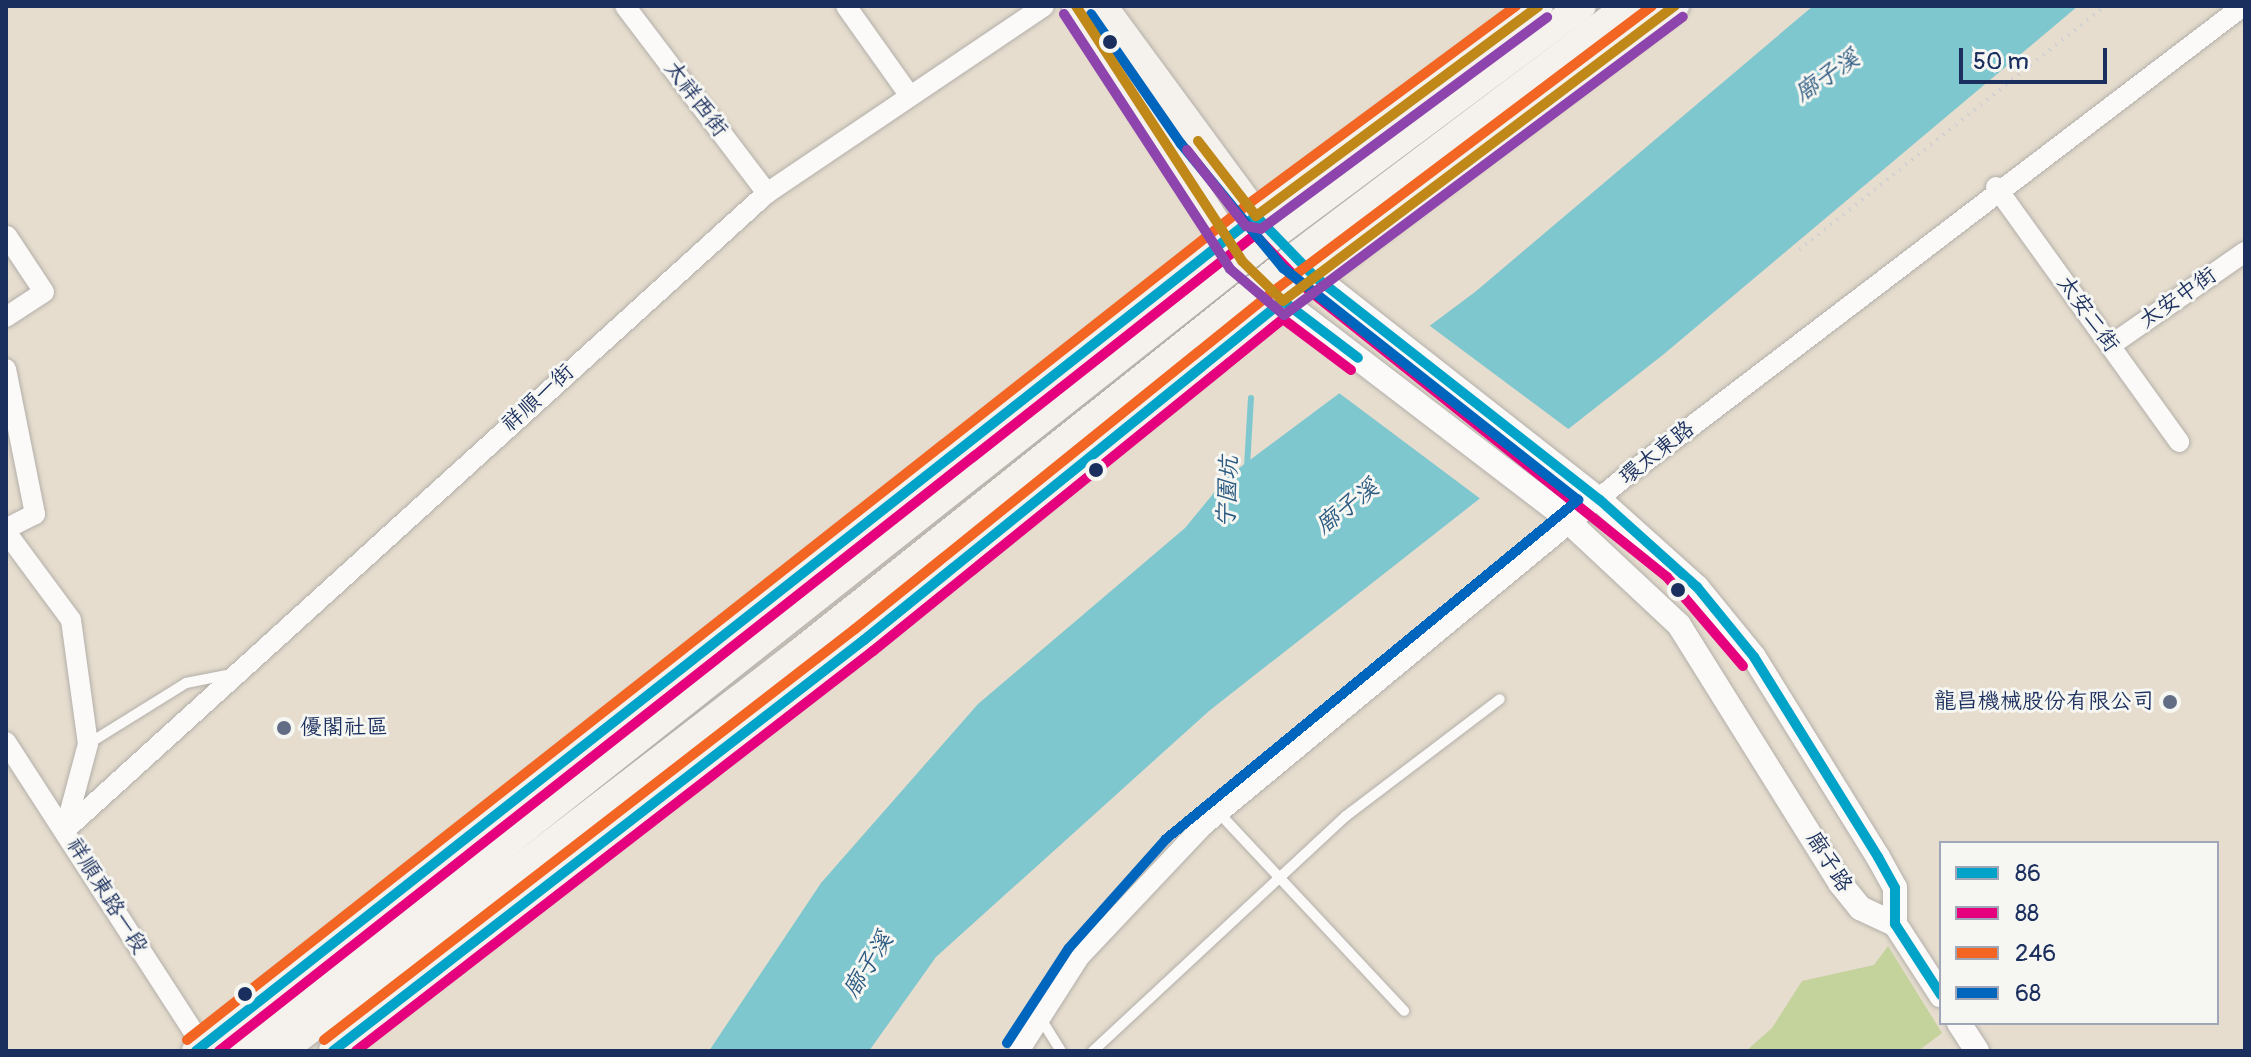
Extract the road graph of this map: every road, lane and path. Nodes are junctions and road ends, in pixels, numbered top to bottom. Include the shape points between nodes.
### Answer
1 (625, 6) edge
2 (846, 6) edge
3 (1044, 6) edge
4 (1076, 6) edge
5 (1103, 6) edge
6 (1539, 6) edge
7 (1582, 6) edge
8 (1628, 6) edge
9 (1675, 6) edge
10 (2105, 6) edge
11 (2243, 6) edge
12 (910, 96) junction
13 (1996, 187) junction
14 (767, 193) junction
15 (1264, 226) junction
16 (7, 236) edge
17 (1799, 250) dead end
18 (1234, 251) junction
19 (2245, 252) edge
20 (1304, 267) junction
21 (1273, 292) junction
22 (6, 317) edge
23 (2111, 345) junction
24 (6, 369) edge
25 (2179, 442) dead end
26 (1591, 492) junction
27 (1574, 527) junction
28 (6, 531) edge
29 (244, 672) junction
30 (1500, 699) dead end
31 (6, 742) edge
32 (88, 744) junction
33 (1219, 813) junction
34 (65, 830) junction
35 (1280, 877) junction
36 (1895, 924) junction
37 (1939, 992) edge
38 (1404, 1011) dead end
39 (1038, 1015) junction
40 (1960, 1025) edge
41 (201, 1049) edge
42 (244, 1051) edge
43 (282, 1051) edge
44 (333, 1051) edge
45 (1019, 1051) edge
46 (1061, 1051) edge
47 (1093, 1051) edge
48 (1977, 1051) edge

1 - 14 street, 太祥西街
2 - 12 street
3 - 12 street, 祥順一街
4 - 18 main road
5 - 15 main road
6 - 15 main road
7 - 15 main road
8 - 20 main road
9 - 20 main road
10 - 17 path
11 - 13 street, 環太東路
12 - 14 street, 祥順一街
13 - 23 street, 太安二街
13 - 26 street, 環太東路
14 - 29 street, 祥順一街
15 - 18 main road
15 - 20 main road
16 - 22 street via 44,292
18 - 21 main road
18 - 41 main road
18 - 42 main road
19 - 23 street, 太安中街
20 - 21 main road
20 - 26 street, 廍子路
21 - 27 street, 廍子路
21 - 43 main road
21 - 44 main road via 864,640
23 - 25 street, 太安二街
24 - 28 street via 35,514
26 - 27 street, 環太東路
26 - 36 street, 廍子路 via 1677,567 1748,648 1895,888
27 - 33 street, 環太東路
27 - 36 street, 廍子路 via 1689,637 1840,883 1860,908
28 - 32 street via 71,620
29 - 32 lane via 186,683
29 - 34 street, 祥順一街
30 - 35 lane via 1367,798
31 - 34 street, 祥順東路一段
32 - 34 street
33 - 35 lane
33 - 39 street, 環太東路 via 1151,873
34 - 41 street, 祥順東路一段
35 - 38 lane
35 - 47 lane
36 - 37 street
39 - 45 street, 環太東路
39 - 46 lane
40 - 48 street

